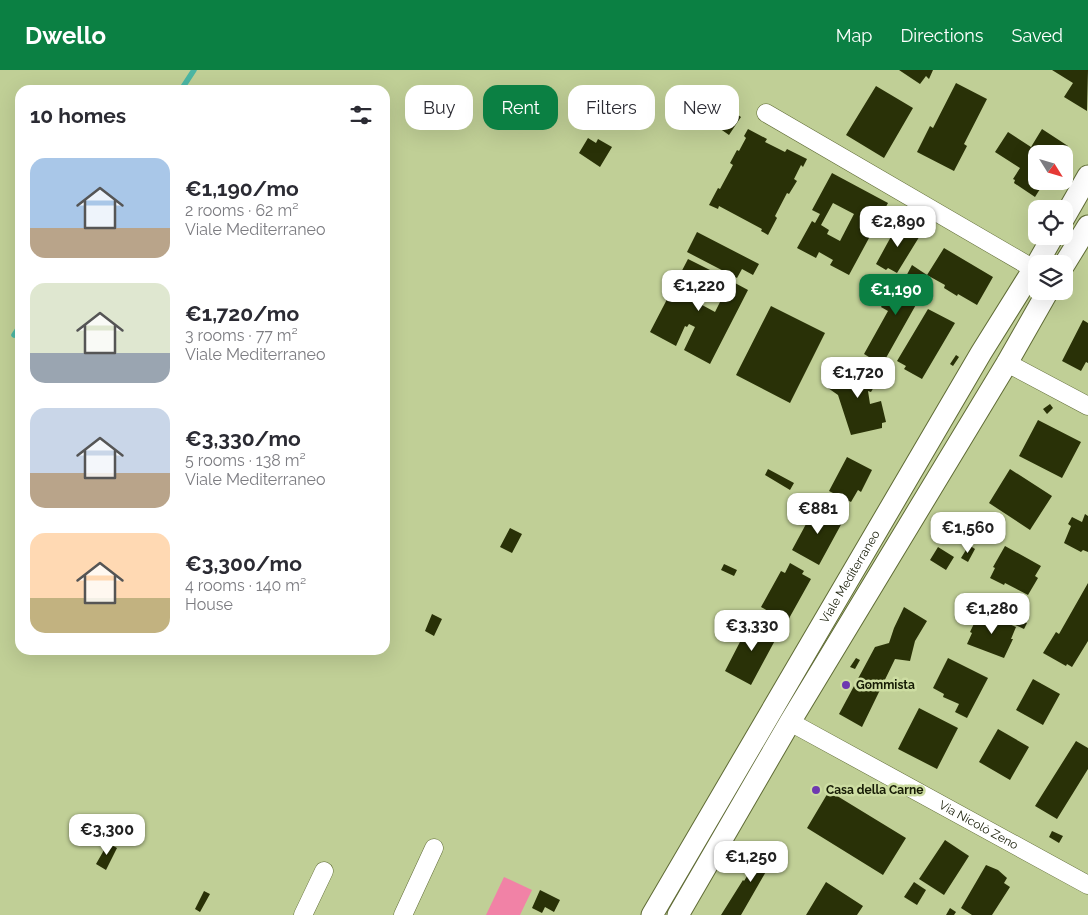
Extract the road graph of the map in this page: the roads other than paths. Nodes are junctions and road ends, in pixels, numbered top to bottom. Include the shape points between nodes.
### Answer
1 (766, 113) dead end
2 (1088, 176) edge
3 (1073, 202) edge
4 (1088, 226) edge
5 (1071, 255) edge
6 (1028, 261) edge
7 (1028, 279) edge
8 (1043, 300) edge
9 (1007, 363) junction
10 (1088, 406) edge
11 (790, 722) junction
12 (434, 848) dead end
13 (324, 871) dead end
14 (1088, 886) edge
15 (303, 915) edge
16 (403, 915) edge
17 (652, 915) edge
18 (678, 915) edge

1 - 6 street
2 - 3 street
4 - 5 street
7 - 17 street, Viale Mediterraneo via 981,353
8 - 9 street, Viale Mediterraneo
9 - 10 street
9 - 11 street, Viale Mediterraneo
11 - 14 street, Via Nicolò Zeno
11 - 18 street, Viale Mediterraneo
12 - 16 street
13 - 15 street

